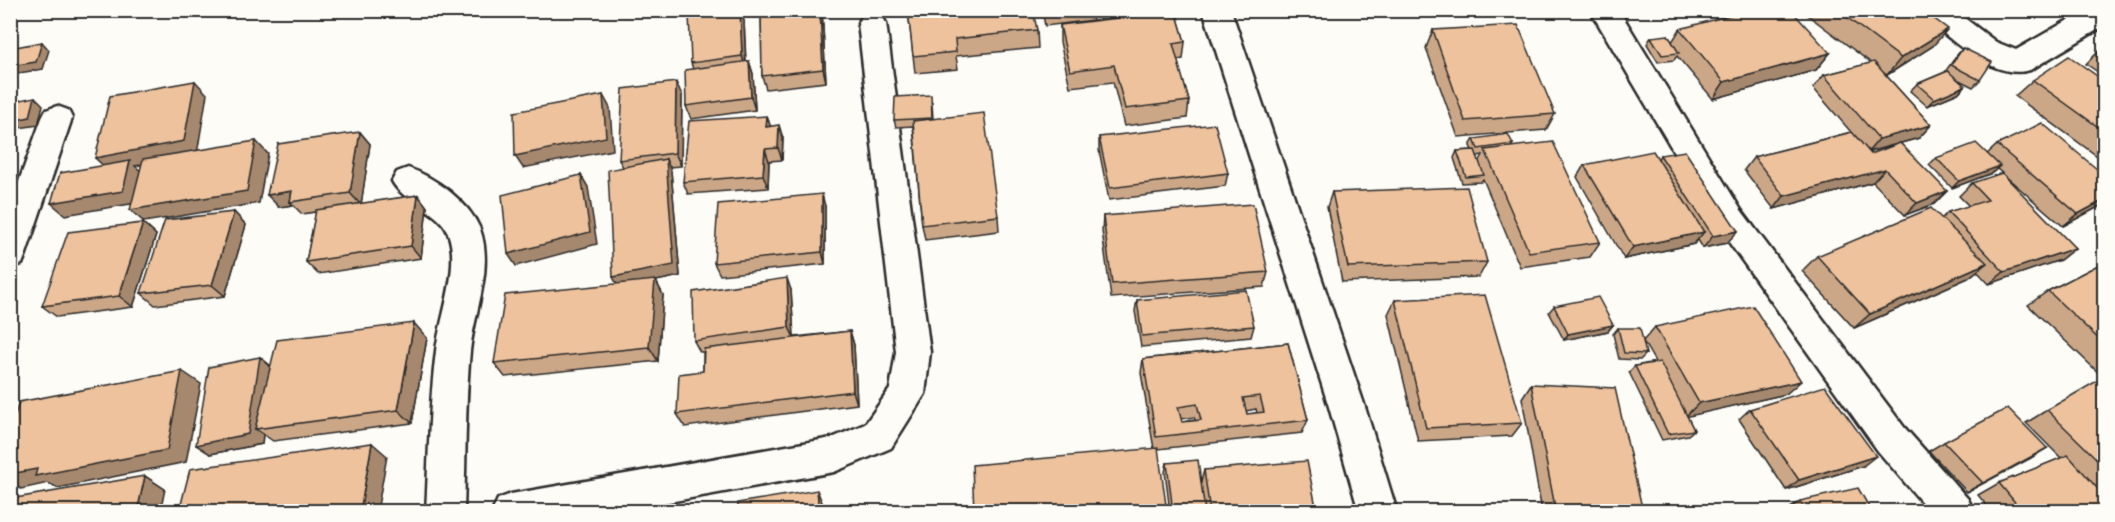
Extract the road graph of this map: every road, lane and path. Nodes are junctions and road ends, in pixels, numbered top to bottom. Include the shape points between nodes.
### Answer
1 (1217, 10) edge
2 (1604, 10) edge
3 (1934, 10) edge
4 (2104, 13) edge
5 (872, 23) dead end
6 (57, 118) dead end
7 (408, 182) dead end
8 (10, 254) edge
9 (445, 512) edge
10 (512, 512) edge
11 (1378, 512) edge
12 (1955, 512) edge

1 - 11 street
2 - 12 street via 1730,219 1891,439
3 - 4 street via 1992,52 2020,62
5 - 10 street via 913,352 907,394 878,436 834,455
6 - 8 street
7 - 9 street via 456,217 467,240 467,266 453,347

